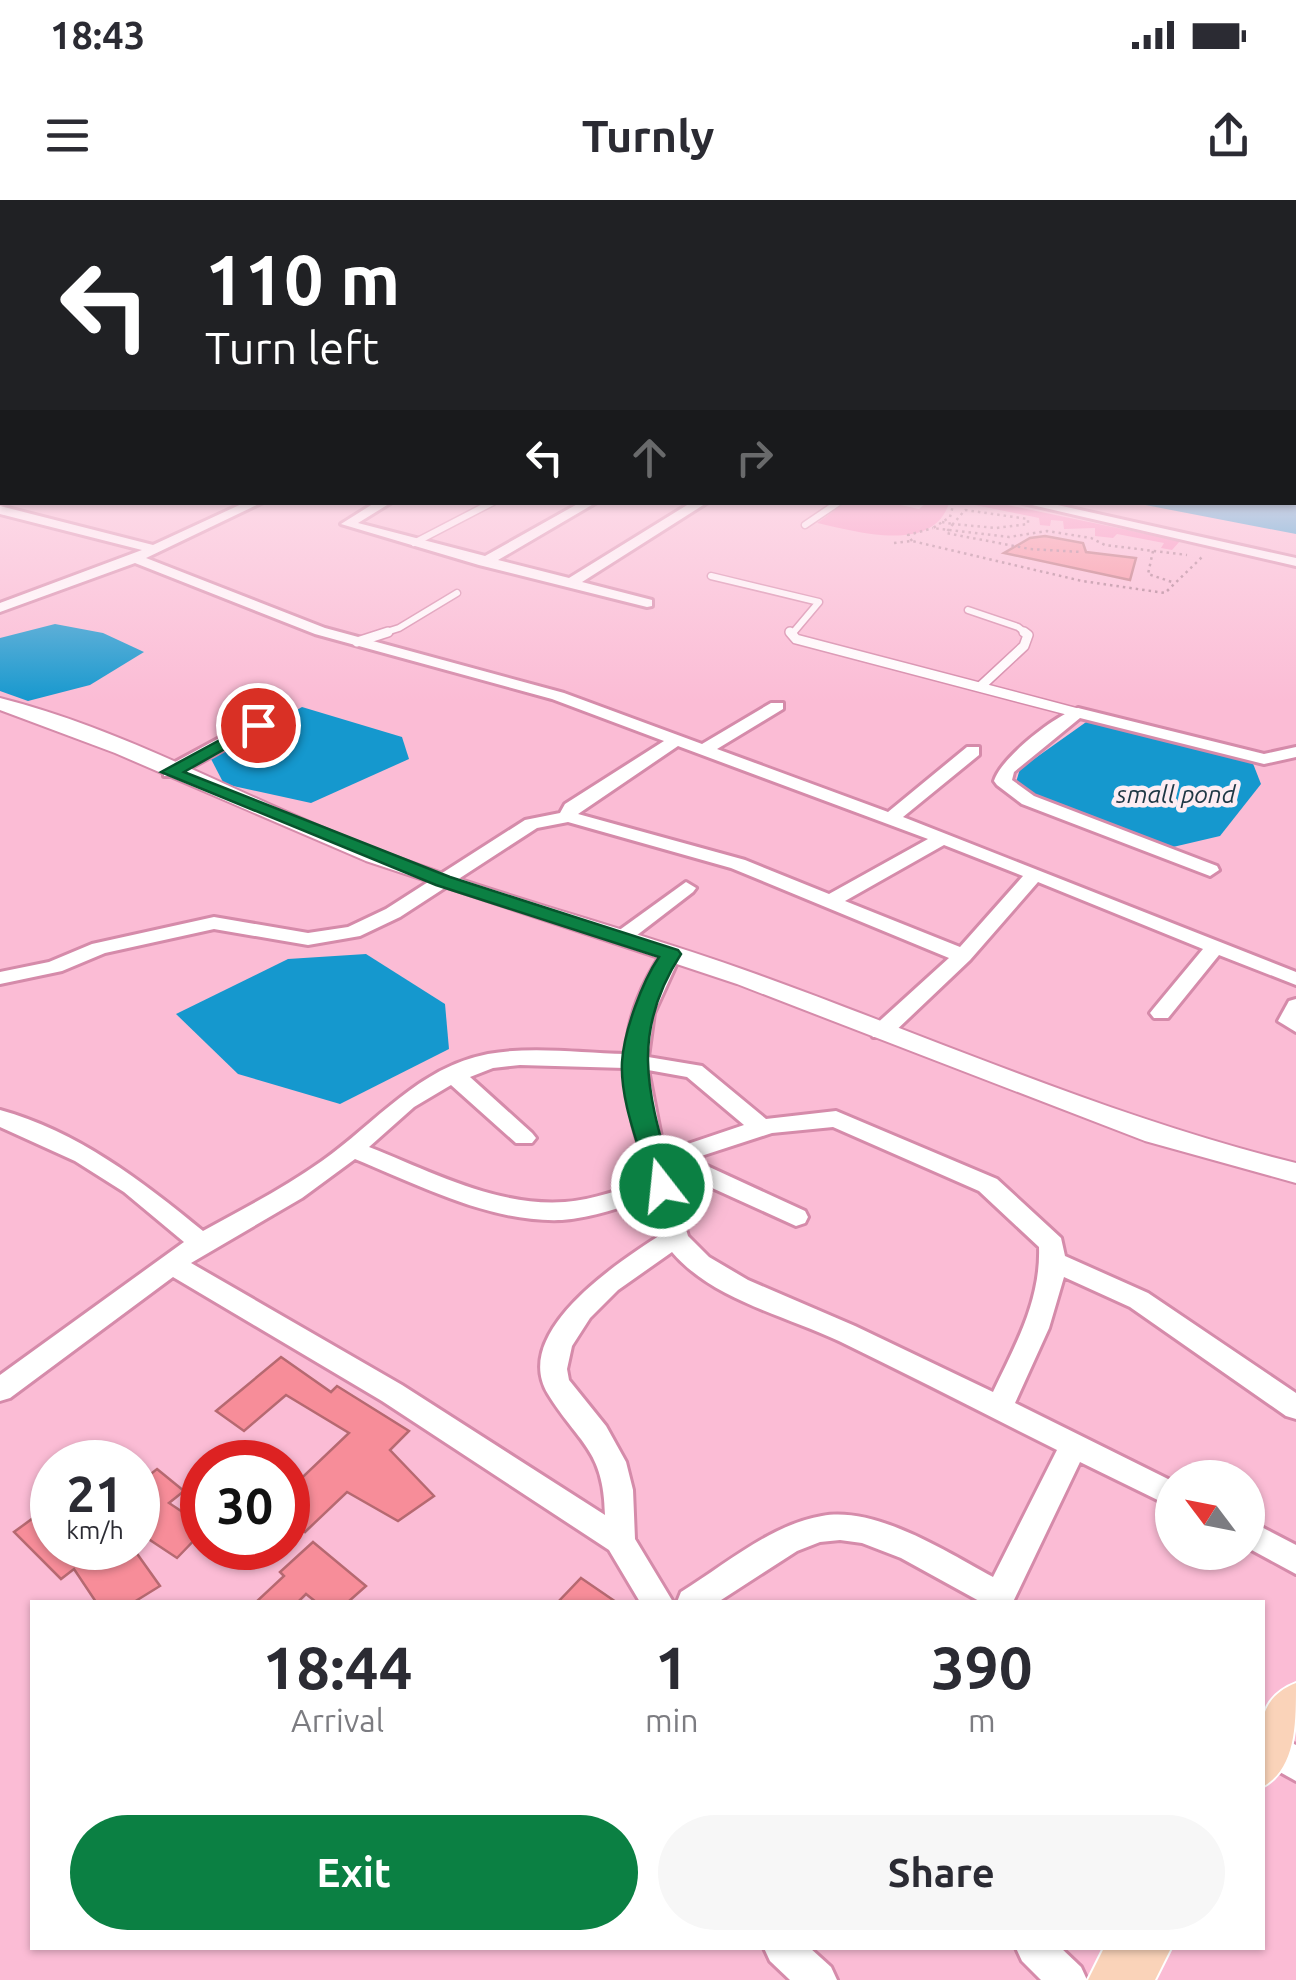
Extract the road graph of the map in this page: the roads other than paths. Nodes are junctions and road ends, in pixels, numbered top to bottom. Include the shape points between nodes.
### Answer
1 (106, 536) edge
2 (182, 536) edge
3 (390, 536) edge
4 (427, 536) edge
5 (530, 536) edge
6 (647, 536) edge
7 (1178, 536) edge
8 (414, 543) junction
9 (154, 549) junction
10 (135, 558) junction
11 (484, 562) junction
12 (1296, 562) edge
13 (711, 576) dead end
14 (572, 582) junction
15 (457, 592) dead end
16 (647, 603) dead end
17 (0, 608) edge
18 (968, 610) dead end
19 (358, 642) junction
20 (981, 686) junction
21 (267, 700) dead end
22 (0, 704) edge
23 (777, 706) dead end
24 (1078, 713) junction
25 (678, 740) junction
26 (704, 750) junction
27 (973, 751) dead end
28 (1296, 752) edge
29 (170, 772) junction
30 (568, 817) junction
31 (891, 818) junction
32 (944, 838) junction
33 (1210, 870) dead end
34 (1034, 875) junction
35 (443, 881) junction
36 (686, 888) dead end
37 (828, 902) junction
38 (621, 938) junction
39 (1215, 947) junction
40 (671, 954) junction
41 (963, 956) junction
42 (0, 978) edge
43 (1296, 979) edge
44 (1296, 1005) edge
45 (1162, 1013) dead end
46 (1296, 1025) edge
47 (881, 1032) junction
48 (634, 1061) junction
49 (454, 1075) junction
50 (0, 1118) edge
51 (763, 1128) junction
52 (524, 1138) dead end
53 (352, 1149) junction
54 (662, 1170) junction
55 (1296, 1173) edge
56 (796, 1217) dead end
57 (676, 1238) junction
58 (202, 1244) junction
59 (1054, 1262) junction
60 (172, 1264) junction
61 (0, 1390) edge
62 (1296, 1408) edge
63 (999, 1409) junction
64 (1074, 1446) junction
65 (1155, 1486) edge
66 (620, 1540) junction
67 (1265, 1543) edge
68 (1296, 1561) edge
69 (998, 1599) edge
70 (656, 1600) edge
71 (695, 1600) edge
72 (786, 1950) edge
73 (1037, 1950) edge
74 (1139, 1950) edge
75 (818, 1980) edge
76 (1068, 1980) edge
77 (1119, 1980) edge

1 - 9 street
2 - 9 street
3 - 8 street
4 - 8 lane
5 - 11 street
6 - 14 street
7 - 12 street
8 - 11 street
9 - 10 street
10 - 17 street
10 - 19 street
11 - 14 street
13 - 20 lane via 819,602 790,632 796,638
14 - 16 street
15 - 19 lane via 399,628
18 - 20 lane via 1028,635
19 - 25 street via 558,696
20 - 24 lane
21 - 29 street via 274,708 269,718
22 - 29 street
23 - 26 street
24 - 28 street via 1264,759
24 - 33 street via 1006,770 1003,781 1028,800
25 - 26 street
25 - 30 street via 571,808
26 - 31 street
27 - 31 street
29 - 35 street
30 - 35 street via 531,824
30 - 37 street via 738,864
31 - 32 street
32 - 34 street
32 - 37 street
34 - 39 street
34 - 41 street
35 - 38 street
35 - 42 street via 394,913 329,938 214,923
36 - 38 street
37 - 41 street
38 - 40 street
39 - 43 street
39 - 45 street
40 - 47 street
40 - 48 street via 655,979
41 - 47 street
44 - 46 street via 1289,1020
47 - 55 street via 1059,1103
48 - 49 street via 520,1058
48 - 51 street via 703,1076
48 - 54 street
49 - 52 street
49 - 53 street via 406,1102
50 - 58 street via 83,1155
51 - 54 street
51 - 59 street via 836,1119 958,1169 1029,1219 1052,1244
53 - 54 street via 448,1186 543,1211 566,1211
53 - 58 street
54 - 56 street
54 - 57 street
57 - 63 street via 712,1272
57 - 66 street via 606,1283 572,1320 553,1363 554,1381 614,1464
58 - 60 street
59 - 62 street via 1139,1300
59 - 63 street via 1047,1296
60 - 61 street
60 - 66 street via 392,1393
63 - 64 street
64 - 65 street
64 - 69 street
66 - 70 street
67 - 68 street
69 - 71 street via 877,1534 824,1527
72 - 75 street
73 - 76 street
74 - 77 main road

